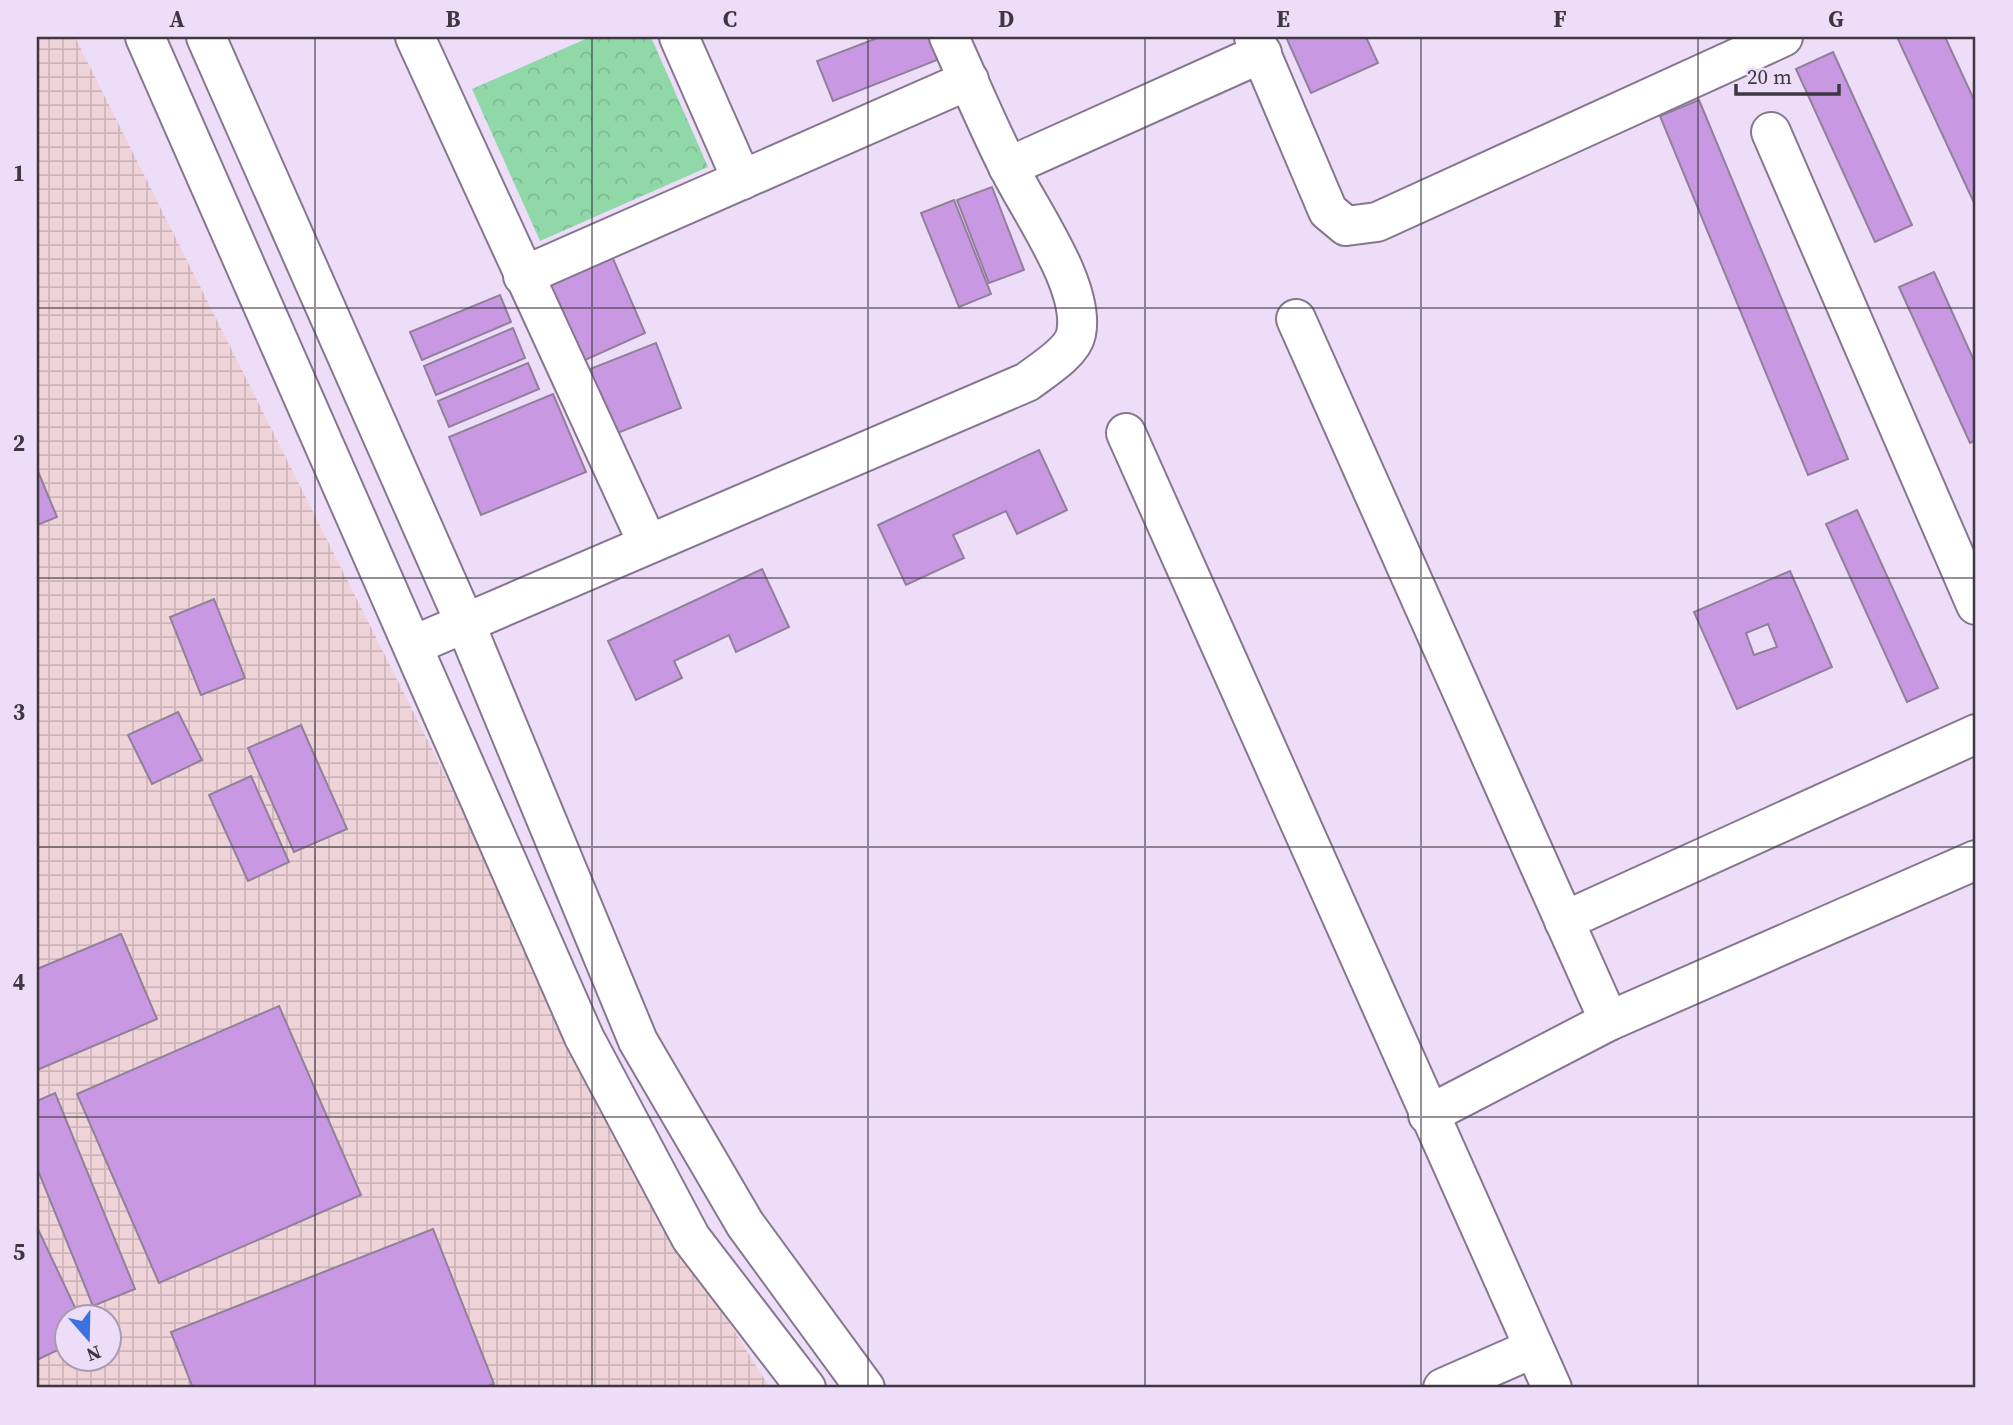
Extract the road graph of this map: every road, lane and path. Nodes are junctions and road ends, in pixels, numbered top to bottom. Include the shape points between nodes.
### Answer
1 (145, 37) edge
2 (206, 37) edge
3 (415, 37) edge
4 (680, 37) edge
5 (949, 37) edge
6 (1783, 37) edge
7 (1258, 45) edge
8 (969, 80) junction
9 (1772, 132) dead end
10 (1008, 167) junction
11 (742, 180) junction
12 (523, 276) junction
13 (1296, 319) dead end
14 (1126, 433) dead end
15 (648, 544) junction
16 (1976, 605) edge
17 (465, 623) junction
18 (414, 645) junction
19 (1976, 734) edge
20 (1976, 860) edge
21 (1564, 921) junction
22 (1609, 1021) junction
23 (1428, 1115) junction
24 (1532, 1349) junction
25 (806, 1388) edge
26 (865, 1388) edge
27 (1443, 1388) edge
28 (1552, 1388) edge

1 - 18 street
2 - 17 street
3 - 12 street
4 - 11 street
5 - 8 street
6 - 7 street via 1377,222 1346,226 1328,211
7 - 10 street
8 - 10 street
8 - 11 street
9 - 16 street
10 - 15 street via 1066,278 1077,312 1076,337 1057,359 1027,382
11 - 12 street
12 - 15 street
13 - 21 street
14 - 23 street
15 - 17 street
17 - 18 street
17 - 26 street via 638,1041 745,1224
18 - 25 street via 584,1037 691,1238
19 - 21 street
20 - 22 street
21 - 22 street
22 - 23 street
23 - 24 street
24 - 27 street
24 - 28 street

